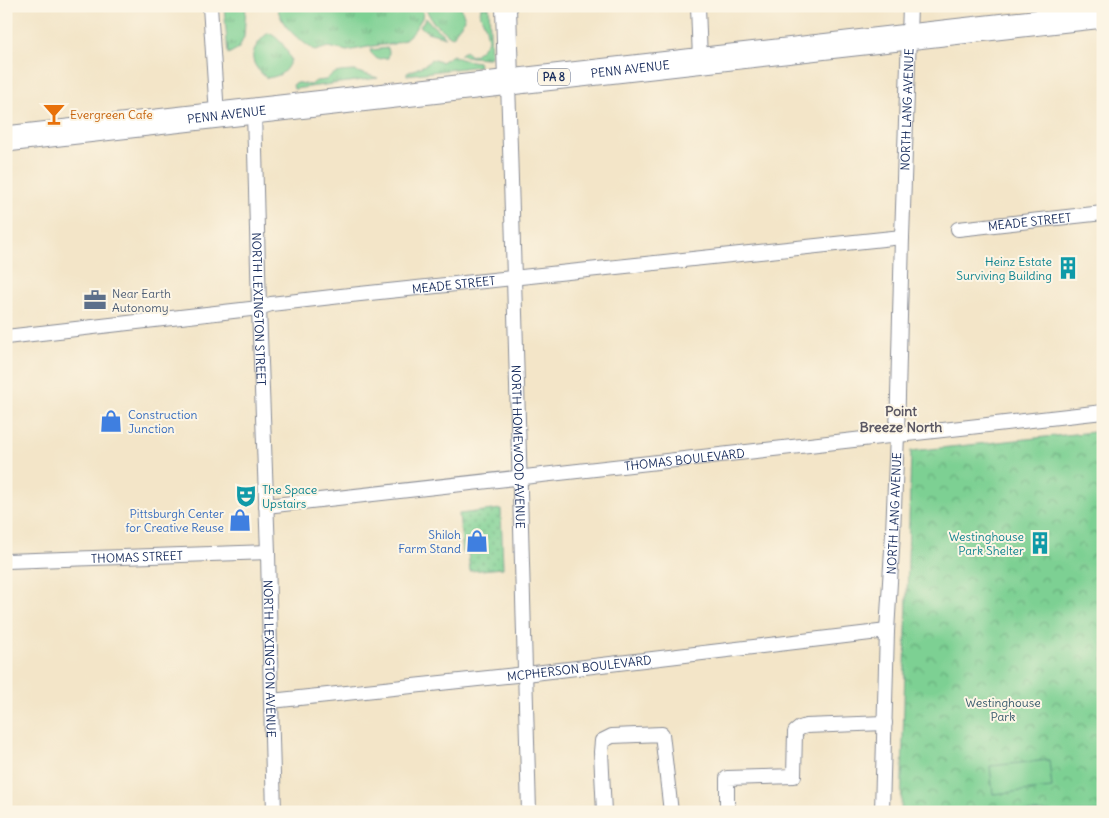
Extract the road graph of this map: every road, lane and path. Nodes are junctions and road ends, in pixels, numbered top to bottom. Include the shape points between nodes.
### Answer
1 (210, 6) edge
2 (506, 6) edge
3 (698, 6) edge
4 (910, 6) edge
5 (1103, 15) edge
6 (909, 37) junction
7 (700, 60) junction
8 (508, 82) junction
9 (254, 111) junction
10 (218, 115) junction
11 (6, 139) edge
12 (1103, 213) edge
13 (958, 229) dead end
14 (902, 238) junction
15 (514, 278) junction
16 (259, 308) junction
17 (6, 337) edge
18 (1103, 412) edge
19 (897, 434) junction
20 (520, 477) junction
21 (266, 506) junction
22 (268, 552) junction
23 (6, 561) edge
24 (887, 631) junction
25 (526, 674) junction
26 (271, 701) junction
27 (885, 723) junction
28 (882, 811) edge
29 (274, 812) edge
30 (529, 812) edge
31 (604, 812) edge
32 (671, 812) edge
33 (727, 812) edge

1 - 10 street
2 - 8 street
3 - 7 street
4 - 6 street, NORTH LANG AVENUE
5 - 6 highway, PENN AVENUE / PA 8
6 - 7 highway, PENN AVENUE / PA 8
6 - 14 street, NORTH LANG AVENUE
7 - 8 highway, PENN AVENUE / PA 8
8 - 9 highway, PENN AVENUE / PA 8
8 - 15 street, NORTH HOMEWOOD AVENUE
9 - 10 highway, PENN AVENUE / PA 8
9 - 16 street, NORTH LEXINGTON STREET
10 - 11 highway, PENN AVENUE / PA 8
12 - 13 street, MEADE STREET
14 - 15 street, MEADE STREET
14 - 19 street, NORTH LANG AVENUE
15 - 16 street, MEADE STREET via 271,304
15 - 20 street, NORTH HOMEWOOD AVENUE
16 - 17 street, MEADE STREET
16 - 21 street, NORTH LEXINGTON STREET
18 - 19 street, THOMAS BOULEVARD
19 - 20 street, THOMAS BOULEVARD
19 - 24 street, NORTH LANG AVENUE
20 - 21 street, THOMAS BOULEVARD
20 - 25 street, NORTH HOMEWOOD AVENUE
21 - 22 street, NORTH LEXINGTON AVENUE
22 - 23 street, THOMAS STREET
22 - 26 street, NORTH LEXINGTON AVENUE
24 - 25 street, MCPHERSON BOULEVARD
24 - 27 street, NORTH LANG AVENUE
25 - 26 street, MCPHERSON BOULEVARD
25 - 30 street, NORTH HOMEWOOD AVENUE
26 - 29 street, NORTH LEXINGTON AVENUE
27 - 28 street, NORTH LANG AVENUE
27 - 33 street via 800,728 795,732 794,776 727,778
31 - 32 street via 602,741 612,736 662,734

